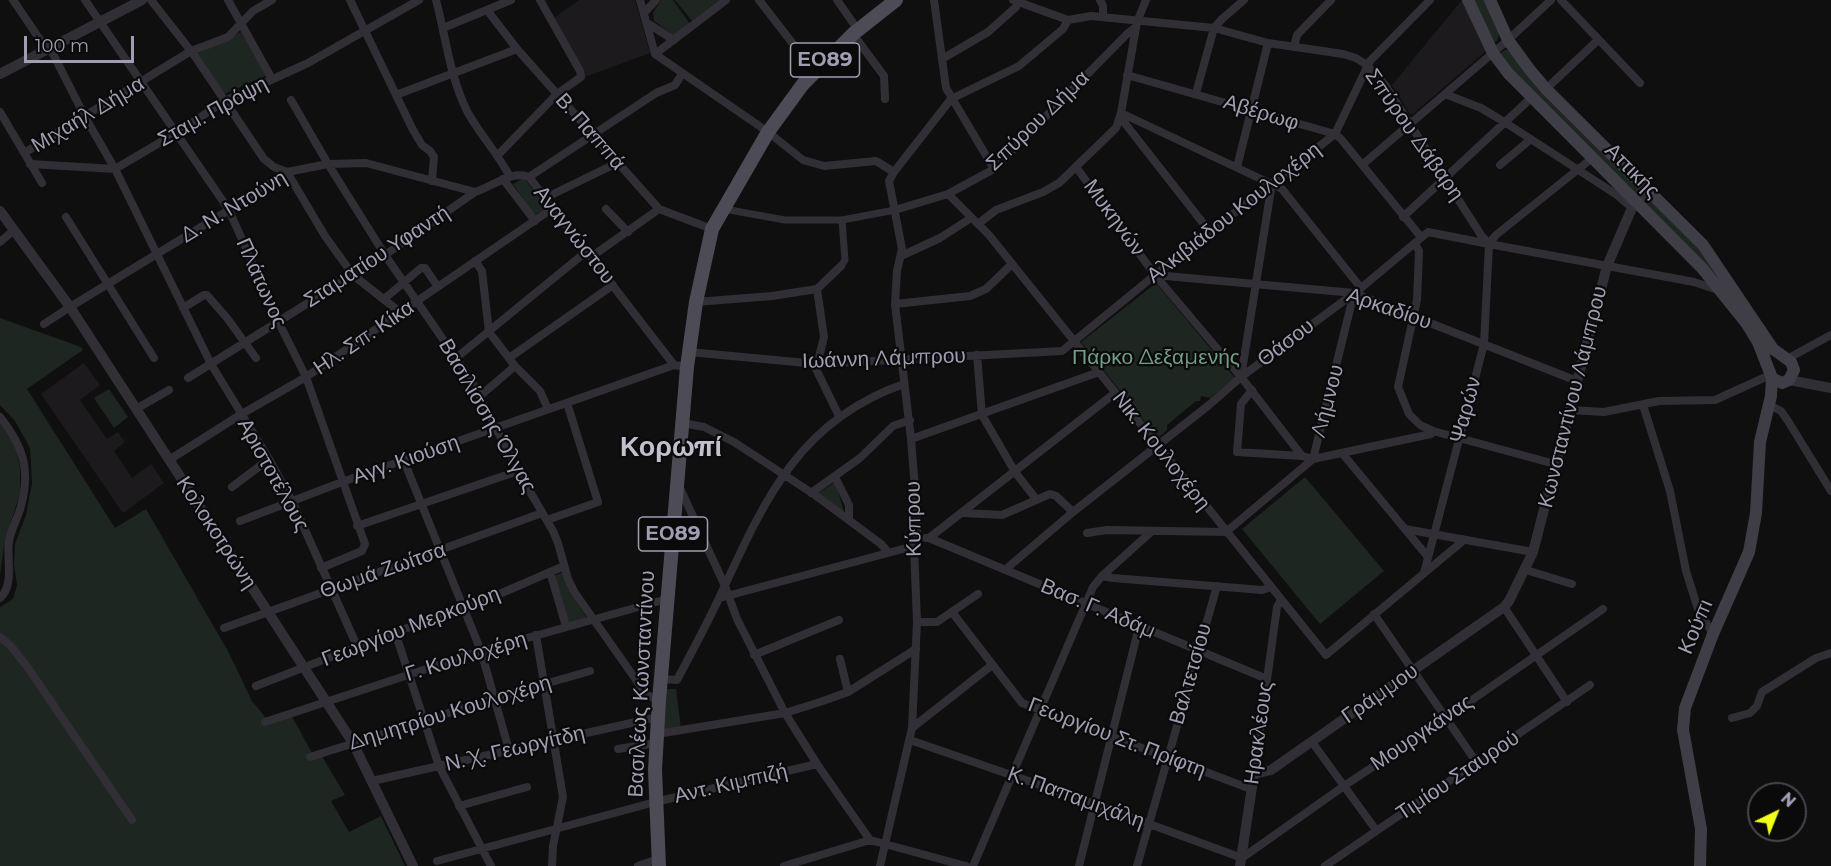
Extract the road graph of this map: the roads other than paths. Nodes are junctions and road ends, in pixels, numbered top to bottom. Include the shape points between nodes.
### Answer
1 (13, 0) edge
2 (86, 0) edge
3 (142, 0) edge
4 (150, 0) edge
5 (228, 0) edge
6 (273, 0) edge
7 (350, 0) edge
8 (419, 0) edge
9 (436, 0) edge
10 (511, 0) edge
11 (540, 0) edge
12 (640, 0) edge
13 (656, 0) edge
14 (726, 0) edge
15 (759, 0) edge
16 (837, 0) edge
17 (896, 0) edge
18 (934, 0) edge
19 (1042, 0) edge
20 (1100, 0) edge
21 (1146, 0) edge
22 (1244, 0) edge
23 (1330, 0) edge
24 (1430, 0) edge
25 (1468, 0) edge
26 (1490, 0) edge
27 (1551, 0) edge
28 (1561, 0) edge
29 (1015, 1) edge
30 (1034, 8) junction
31 (487, 10) junction
32 (644, 13) junction
33 (1103, 17) junction
34 (1068, 20) junction
35 (100, 21) junction
36 (240, 23) junction
37 (647, 23) junction
38 (1137, 24) junction
39 (443, 28) junction
40 (1214, 28) junction
41 (365, 32) junction
42 (856, 32) junction
43 (674, 40) junction
44 (1508, 40) junction
45 (1598, 40) junction
46 (1268, 43) junction
47 (1294, 47) junction
48 (48, 49) junction
49 (517, 49) junction
50 (191, 51) junction
51 (1493, 53) junction
52 (655, 54) junction
53 (942, 59) junction
54 (1367, 65) junction
55 (814, 71) junction
56 (0, 74) edge
57 (453, 74) junction
58 (682, 74) junction
59 (1127, 75) junction
60 (272, 79) junction
61 (142, 82) junction
62 (1640, 83) dead end
63 (1546, 89) junction
64 (557, 93) junction
65 (1196, 93) junction
66 (1445, 94) junction
67 (396, 95) junction
68 (1531, 98) junction
69 (885, 99) dead end
70 (951, 99) junction
71 (291, 100) dead end
72 (225, 101) junction
73 (1252, 110) junction
74 (0, 112) edge
75 (1120, 115) junction
76 (85, 117) junction
77 (1506, 123) junction
78 (1410, 124) junction
79 (768, 132) junction
80 (176, 133) junction
81 (1335, 134) junction
82 (593, 135) junction
83 (1531, 139) junction
84 (24, 153) junction
85 (498, 154) junction
86 (1591, 159) junction
87 (617, 163) junction
88 (30, 164) junction
89 (328, 164) junction
90 (1362, 165) junction
91 (1500, 165) dead end
92 (1076, 167) junction
93 (1237, 167) junction
94 (114, 169) junction
95 (994, 169) junction
96 (1578, 169) junction
97 (287, 172) junction
98 (894, 172) junction
99 (506, 177) junction
100 (529, 177) junction
101 (1445, 178) junction
102 (432, 181) junction
103 (42, 183) dead end
104 (1272, 183) junction
105 (1647, 190) junction
106 (475, 192) junction
107 (948, 194) junction
108 (545, 198) junction
109 (1634, 205) junction
110 (553, 208) junction
111 (606, 208) dead end
112 (660, 209) junction
113 (724, 209) junction
114 (229, 210) junction
115 (895, 210) junction
116 (0, 211) edge
117 (66, 217) dead end
118 (1403, 217) junction
119 (842, 220) junction
120 (535, 221) junction
121 (975, 221) junction
122 (712, 229) junction
123 (13, 231) junction
124 (628, 232) junction
125 (1210, 232) junction
126 (1418, 240) junction
127 (0, 242) edge
128 (1489, 244) junction
129 (157, 254) junction
130 (589, 254) junction
131 (385, 255) junction
132 (901, 256) junction
133 (475, 261) junction
134 (1012, 264) junction
135 (841, 266) joint
136 (1607, 266) junction
137 (1702, 268) junction
138 (1155, 274) junction
139 (353, 275) junction
140 (405, 282) junction
141 (1694, 282) junction
142 (107, 283) junction
143 (1256, 284) junction
144 (612, 285) junction
145 (438, 287) junction
146 (817, 289) junction
147 (1357, 290) junction
148 (1723, 293) junction
149 (384, 299) junction
150 (418, 302) junction
151 (696, 302) junction
152 (896, 304) junction
153 (70, 307) junction
154 (183, 308) junction
155 (401, 314) junction
156 (1413, 316) junction
157 (278, 321) junction
158 (44, 324) dead end
159 (489, 332) junction
160 (1831, 335) edge
161 (1075, 341) junction
162 (244, 342) junction
163 (1484, 344) junction
164 (689, 352) junction
165 (977, 355) junction
166 (154, 358) dead end
167 (256, 358) dead end
168 (456, 358) junction
169 (510, 358) junction
170 (902, 358) junction
171 (1788, 361) junction
172 (211, 364) junction
173 (817, 364) junction
174 (515, 366) junction
175 (681, 366) junction
176 (1099, 372) junction
177 (1771, 374) junction
178 (306, 377) junction
179 (1241, 377) junction
180 (188, 378) dead end
181 (1577, 381) junction
182 (1787, 381) junction
183 (904, 384) junction
184 (1830, 388) edge
185 (169, 390) dead end
186 (1251, 390) junction
187 (1115, 393) junction
188 (480, 396) junction
189 (567, 403) junction
190 (1643, 405) junction
191 (1769, 405) junction
192 (136, 409) junction
193 (548, 409) junction
194 (1569, 410) junction
195 (240, 415) junction
196 (982, 415) junction
197 (839, 416) junction
198 (0, 417) edge
199 (910, 420) junction
200 (682, 423) junction
201 (495, 428) junction
202 (1433, 431) junction
203 (1459, 437) junction
204 (911, 439) junction
205 (1156, 445) junction
206 (1342, 453) junction
207 (1302, 456) junction
208 (269, 459) junction
209 (1314, 459) junction
210 (170, 460) junction
211 (404, 461) junction
212 (1555, 464) junction
213 (518, 471) junction
214 (1016, 472) junction
215 (783, 474) junction
216 (835, 477) junction
217 (342, 482) junction
218 (677, 482) junction
219 (232, 487) dead end
220 (1831, 491) edge
221 (811, 493) junction
222 (1036, 499) junction
223 (292, 501) junction
224 (421, 505) junction
225 (1073, 512) junction
226 (963, 513) junction
227 (544, 517) junction
228 (849, 520) junction
229 (240, 521) dead end
230 (357, 526) junction
231 (1405, 529) junction
232 (1152, 531) junction
233 (1226, 532) junction
234 (1087, 533) dead end
235 (1434, 534) junction
236 (929, 538) junction
237 (1464, 540) junction
238 (916, 542) junction
239 (440, 552) junction
240 (888, 552) junction
241 (1533, 552) junction
242 (1428, 557) junction
243 (564, 566) junction
244 (321, 568) junction
245 (1006, 569) junction
246 (1526, 570) junction
247 (550, 572) junction
248 (1424, 573) junction
249 (1102, 576) junction
250 (1572, 584) dead end
251 (724, 586) junction
252 (1217, 586) junction
253 (1271, 587) junction
254 (331, 589) junction
255 (978, 594) dead end
256 (723, 596) junction
257 (0, 598) edge
258 (667, 599) junction
259 (1281, 600) junction
260 (1084, 604) junction
261 (1504, 607) junction
262 (465, 609) junction
263 (1603, 609) dead end
264 (267, 612) junction
265 (952, 612) junction
266 (1374, 614) junction
267 (595, 619) junction
268 (839, 620) dead end
269 (917, 622) junction
270 (566, 626) junction
271 (1139, 627) junction
272 (224, 628) dead end
273 (395, 632) junction
274 (1713, 634) junction
275 (536, 635) junction
276 (0, 637) edge
277 (357, 646) junction
278 (916, 650) junction
279 (481, 651) junction
280 (1197, 651) junction
281 (1831, 653) edge
282 (1535, 655) junction
283 (754, 656) junction
284 (840, 659) dead end
285 (992, 665) junction
286 (304, 667) junction
287 (1413, 670) junction
288 (590, 671) dead end
289 (409, 675) junction
290 (1267, 679) junction
291 (660, 680) junction
292 (543, 684) junction
293 (256, 686) dead end
294 (1590, 686) dead end
295 (848, 692) junction
296 (496, 698) junction
297 (326, 701) junction
298 (659, 701) junction
299 (1568, 702) junction
300 (1039, 711) junction
301 (784, 713) junction
302 (658, 717) junction
303 (1446, 718) junction
304 (1732, 718) dead end
305 (424, 721) junction
306 (265, 722) dead end
307 (912, 728) junction
308 (1111, 737) junction
309 (656, 738) junction
310 (553, 739) junction
311 (910, 740) junction
312 (1312, 742) junction
313 (353, 743) junction
314 (618, 749) dead end
315 (510, 750) junction
316 (310, 757) dead end
317 (1168, 758) junction
318 (1477, 763) junction
319 (817, 764) junction
320 (439, 766) junction
321 (1254, 774) junction
322 (1012, 775) junction
323 (372, 781) junction
324 (1344, 786) junction
325 (527, 787) dead end
326 (1251, 789) junction
327 (655, 802) junction
328 (1095, 804) junction
329 (459, 806) junction
330 (132, 820) dead end
331 (1149, 824) junction
332 (557, 830) junction
333 (1377, 830) junction
334 (870, 840) junction
335 (885, 844) junction
336 (482, 850) junction
337 (437, 861) dead end
338 (1241, 862) edge
339 (659, 863) edge
340 (413, 866) edge
341 (491, 866) edge
342 (552, 866) edge
343 (638, 866) edge
344 (784, 866) edge
345 (880, 866) edge
346 (966, 866) edge
347 (973, 866) edge
348 (1079, 866) edge
349 (1137, 866) edge
350 (1325, 866) edge
351 (1700, 866) edge

1 - 48 street, Αριστοτέλους
2 - 35 street, Πλάτωνος
3 - 35 street
4 - 50 street
5 - 36 street
6 - 36 street, Μιχαήλ Δήμα via 253,10
7 - 41 street
8 - 41 street, Σταμ. Πρόψη
9 - 39 street, Αναγνώστου
10 - 31 street
11 - 64 street via 580,71 577,82
12 - 32 street
13 - 32 street
14 - 43 street
15 - 55 street
16 - 42 street
17 - 42 main road, Βασιλέως Κωνσταντίνου / ΕΟ89
18 - 53 street
19 - 30 street
20 - 33 street
21 - 38 street
22 - 40 street
23 - 47 street via 1301,29
24 - 54 street, Αλκιβιάδου Κουλοχέρη
25 - 51 main road, Αττικής
26 - 44 main road, Αττικής
27 - 44 street
28 - 45 street
29 - 30 street, Σπύρου Δάβαρη
29 - 53 street via 1016,7 988,32
30 - 34 street, Σπύρου Δάβαρη
31 - 39 street
31 - 49 street, Β. Παππά
32 - 37 street
33 - 34 street, Σπύρου Δάβαρη
33 - 38 street, Σπύρου Δάβαρη
34 - 70 street via 1063,29 1019,66
35 - 48 street
35 - 61 street, Πλάτωνος
36 - 50 street, Μιχαήλ Δήμα via 228,37
36 - 60 street
37 - 43 street
37 - 52 street
38 - 40 street, Σπύρου Δάβαρη
38 - 59 street
38 - 95 street, Σπύρου Δήμα
39 - 57 street, Αναγνώστου
40 - 46 street, Σπύρου Δάβαρη
40 - 65 street
41 - 60 street, Σταμ. Πρόψη
41 - 67 street
42 - 55 main road, Βασιλέως Κωνσταντίνου / ΕΟ89
42 - 69 street via 884,76
43 - 52 street
44 - 51 street
44 - 63 main road, Αττικής
45 - 62 street
45 - 63 street
46 - 47 street, Σπύρου Δάβαρη
46 - 73 street
47 - 54 street, Σπύρου Δάβαρη via 1351,56
48 - 56 street
48 - 76 street, Αριστοτέλους
49 - 57 street
49 - 64 street, Β. Παππά
50 - 61 street, Μιχαήλ Δήμα
50 - 72 street
51 - 66 street
51 - 68 main road, Αττικής
52 - 58 street
53 - 70 street
54 - 78 street, Σπύρου Δάβαρη
54 - 81 street, Αλκιβιάδου Κουλοχέρη
55 - 79 main road, Βασιλέως Κωνσταντίνου / ΕΟ89
57 - 67 street
57 - 85 street, Αναγνώστου via 469,115
58 - 79 street
58 - 82 street via 675,84
59 - 65 street, Αβέρωφ
59 - 75 street
60 - 72 street, Σταμ. Πρόψη
61 - 76 street, Μιχαήλ Δήμα
61 - 80 street, Πλάτωνος
63 - 105 main road, Αττικής
64 - 82 street, Β. Παππά
64 - 85 street
65 - 73 street, Αβέρωφ
66 - 77 street
66 - 78 street
67 - 102 street via 422,144 434,158
68 - 77 street
68 - 86 main road, Αττικής
70 - 95 street
70 - 98 street
71 - 89 street, Βασιλίσσης Όλγας
72 - 80 street, Σταμ. Πρόψη
72 - 97 street via 264,159
73 - 81 street, Αβέρωφ
73 - 93 street
74 - 84 street
75 - 92 street via 1114,131
75 - 93 street
75 - 125 street
76 - 84 street, Μιχαήλ Δήμα
76 - 94 street, Αριστοτέλους
77 - 83 street
77 - 101 street
78 - 90 street
78 - 101 street, Σπύρου Δάβαρη
79 - 98 street via 803,160 824,166 876,161
79 - 113 main road, Βασιλέως Κωνσταντίνου / ΕΟ89
80 - 94 street, Σταμ. Πρόψη
80 - 114 street, Πλάτωνος
81 - 90 street
81 - 104 street, Αλκιβιάδου Κουλοχέρη
82 - 87 street, Β. Παππά
82 - 100 street
83 - 91 street
83 - 96 street
84 - 88 street
85 - 99 street, Αναγνώστου
86 - 96 street
86 - 109 main road, Αττικής
87 - 108 street
87 - 112 street, Β. Παππά
88 - 94 street
88 - 103 street
89 - 97 street, Δ. Ν. Ντούνη
89 - 102 street, Δ. Ν. Ντούνη via 366,163
89 - 131 street, Βασιλίσσης Όλγας
90 - 118 street
92 - 121 street via 1055,186
92 - 138 street, Μυκηνών
93 - 104 street
94 - 129 street, Αριστοτέλους
95 - 107 street, Σπύρου Δήμα
96 - 109 street
96 - 128 street
97 - 114 street, Δ. Ν. Ντούνη
97 - 139 street
98 - 115 street, Κύπρου via 889,184
99 - 100 street, Αναγνώστου
99 - 106 street
99 - 120 street
100 - 108 street, Αναγνώστου
101 - 118 street
101 - 128 street, Σπύρου Δάβαρη
102 - 106 street, Δ. Ν. Ντούνη
104 - 125 street, Αλκιβιάδου Κουλοχέρη
104 - 143 street
104 - 147 street via 1282,189
105 - 109 street, Κωνσταντίνου Λάμπρου
105 - 171 main road, Αττικής via 1703,245 1773,349
106 - 131 street, Σταματίου Υφαντή
107 - 115 street, Σπύρου Δήμα
107 - 121 street, Νικ. Κουλοχέρη
108 - 110 street, Αναγνώστου
109 - 136 street, Κωνσταντίνου Λάμπρου
109 - 137 main road, Αττικής
110 - 120 street, Ηλ. Σπ. Κίκα
110 - 130 street, Αναγνώστου
111 - 124 street
112 - 122 street, Β. Παππά
112 - 124 street
113 - 119 street via 785,220
113 - 122 main road, Βασιλέως Κωνσταντίνου / ΕΟ89
114 - 129 street, Δ. Ν. Ντούνη
114 - 157 street, Πλάτωνος
115 - 119 street
115 - 132 street, Κύπρου
116 - 123 street, Κολοκοτρώνη
117 - 142 street
118 - 126 street
119 - 135 street via 845,260
120 - 133 street, Ηλ. Σπ. Κίκα
121 - 132 street
121 - 134 street, Νικ. Κουλοχέρη
122 - 151 main road, Βασιλέως Κωνσταντίνου / ΕΟ89
123 - 127 street
123 - 153 street, Κολοκοτρώνη
124 - 130 street
125 - 138 street, Αλκιβιάδου Κουλοχέρη
126 - 128 street via 1428,232
126 - 147 street, Θάσου
126 - 156 street
128 - 136 street
128 - 163 street, Ψαρών
129 - 142 street, Δ. Ν. Ντούνη
129 - 154 street, Αριστοτέλους
130 - 144 street, Αναγνώστου
130 - 159 street
131 - 139 street, Σταματίου Υφαντή
131 - 140 street, Βασιλίσσης Όλγας
132 - 152 street, Κύπρου
133 - 145 street, Ηλ. Σπ. Κίκα
133 - 159 street via 482,271
134 - 152 street via 986,289 970,296
134 - 161 street, Νικ. Κουλοχέρη
135 - 146 street
136 - 141 street
136 - 181 street, Κωνσταντίνου Λάμπρου
137 - 141 street
137 - 148 main road, Αττικής
138 - 143 street, Αρκαδίου
138 - 161 street, Αλκιβιάδου Κουλοχέρη
138 - 179 street, Μυκηνών
139 - 149 street
139 - 157 street, Σταματίου Υφαντή
140 - 145 street via 425,268
140 - 149 street
140 - 150 street, Βασιλίσσης Όλγας
141 - 148 street
142 - 153 street, Δ. Ν. Ντούνη
142 - 166 street
143 - 147 street, Αρκαδίου
143 - 179 street
144 - 169 street
144 - 175 street, Αναγνώστου
145 - 150 street, Ηλ. Σπ. Κίκα
146 - 151 street
146 - 173 street via 824,337
147 - 156 street, Αρκαδίου
147 - 179 street, Θάσου
147 - 209 street, Λήμνου
148 - 177 main road, Αττικής via 1758,342
149 - 155 street
150 - 155 street, Ηλ. Σπ. Κίκα
150 - 168 street, Βασιλίσσης Όλγας
151 - 164 main road, Βασιλέως Κωνσταντίνου / ΕΟ89
152 - 170 street, Κύπρου
153 - 158 street, Δ. Ν. Ντούνη
153 - 192 street, Κολοκοτρώνη
154 - 162 street via 207,296
154 - 172 street, Αριστοτέλους
155 - 178 street, Ηλ. Σπ. Κίκα
156 - 163 street, Αρκαδίου
156 - 202 street via 1398,387 1409,414
157 - 162 street, Σταματίου Υφαντή
157 - 178 street, Πλάτωνος
159 - 168 street
159 - 169 street
160 - 171 street
161 - 165 street, Ιωάννη Λάμπρου via 1062,351
161 - 176 street, Νικ. Κουλοχέρη
162 - 167 street
162 - 172 street, Σταματίου Υφαντή
163 - 181 street, Αρκαδίου
163 - 203 street, Ψαρών
164 - 173 street, Ιωάννη Λάμπρου
164 - 175 main road, Βασιλέως Κωνσταντίνου / ΕΟ89
165 - 170 street, Ιωάννη Λάμπρου
165 - 196 street
168 - 188 street, Βασιλίσσης Όλγας
169 - 174 street
170 - 173 street, Ιωάννη Λάμπρου
170 - 183 street, Κύπρου
171 - 177 main road via 1774,360
171 - 182 main road via 1793,374
171 - 184 street
172 - 180 street, Σταματίου Υφαντή
172 - 195 street, Αριστοτέλους
173 - 197 street
174 - 188 street
174 - 193 street via 540,391
175 - 189 street, Αγγ. Κιούση
175 - 200 main road, Βασιλέως Κωνσταντίνου / ΕΟ89
176 - 187 street, Νικ. Κουλοχέρη
176 - 196 street
177 - 182 main road via 1778,382
177 - 190 street via 1715,399
177 - 191 main road
178 - 195 street, Ηλ. Σπ. Κίκα
178 - 217 street, Πλάτωνος
179 - 186 street, Μυκηνών
179 - 205 street, Θάσου
181 - 194 street, Κωνσταντίνου Λάμπρου
182 - 184 street
182 - 191 main road
183 - 197 street
183 - 199 street, Κύπρου
185 - 192 street
186 - 207 street, Μυκηνών
186 - 207 street, Λήμνου via 1241,404 1237,452
187 - 205 street, Νικ. Κουλοχέρη
187 - 214 street
188 - 201 street, Βασιλίσσης Όλγας
189 - 193 street, Αγγ. Κιούση
189 - 227 street, Θωμά Ζωίτσα via 598,502
190 - 194 street via 1604,411
190 - 274 street via 1671,491 1686,571 1698,609
191 - 220 street via 1781,411
191 - 274 main road, Κούπι via 1760,442 1750,545
192 - 210 street, Κολοκοτρώνη
193 - 201 street, Αγγ. Κιούση
194 - 212 street, Κωνσταντίνου Λάμπρου
195 - 208 street, Αριστοτέλους
195 - 210 street, Ηλ. Σπ. Κίκα
196 - 204 street
196 - 214 street
197 - 215 street
198 - 257 street via 22,451 25,486 9,541 8,587
199 - 204 street, Κύπρου
199 - 216 street via 893,426
200 - 215 street via 713,430
200 - 218 main road, Βασιλέως Κωνσταντίνου / ΕΟ89
201 - 211 street, Αγγ. Κιούση
201 - 213 street, Βασιλίσσης Όλγας
202 - 203 street
202 - 206 street, Λήμνου
203 - 212 street
203 - 235 street, Ψαρών
204 - 238 street, Κύπρου
205 - 225 street, Θάσου
205 - 233 street, Νικ. Κουλοχέρη
206 - 209 street, Λήμνου
206 - 231 street
207 - 209 street
208 - 219 street
208 - 223 street, Αριστοτέλους
209 - 233 street
210 - 264 street, Κολοκοτρώνη
211 - 217 street, Αγγ. Κιούση
211 - 224 street
212 - 241 street, Κωνσταντίνου Λάμπρου
213 - 224 street
213 - 227 street, Βασιλίσσης Όλγας
214 - 222 street
214 - 226 street
215 - 221 street
215 - 251 street
216 - 221 street
216 - 228 street via 849,506
217 - 223 street, Αγγ. Κιούση
217 - 230 street, Πλάτωνος
218 - 251 street
218 - 258 main road, Βασιλέως Κωνσταντίνου / ΕΟ89
221 - 228 street
222 - 225 street via 1053,494
222 - 226 street via 1002,515
223 - 229 street, Αγγ. Κιούση
223 - 244 street, Αριστοτέλους
224 - 230 street
224 - 239 street
225 - 245 street, Θάσου
226 - 236 street
227 - 239 street, Θωμά Ζωίτσα
227 - 243 street, Βασιλίσσης Όλγας via 558,543
228 - 240 street
230 - 244 street, Πλάτωνος via 364,544 362,551
231 - 235 street
231 - 242 street
232 - 233 street
232 - 234 street
232 - 249 street
233 - 253 street, Νικ. Κουλοχέρη
235 - 237 street
235 - 242 street, Ψαρών
236 - 238 street
236 - 245 street, Βασ. Γ. Αδάμ
237 - 241 street
237 - 248 street
238 - 240 street
238 - 269 street, Κύπρου
239 - 254 street, Θωμά Ζωίτσα
239 - 262 street
240 - 256 street
241 - 246 street, Κωνσταντίνου Λάμπρου
242 - 248 street, Ψαρών
243 - 247 street, Γεωργίου Μερκούρη
243 - 267 street, Βασιλίσσης Όλγας via 575,593
244 - 254 street, Αριστοτέλους
245 - 260 street, Βασ. Γ. Αδάμ
246 - 250 street
246 - 261 street, Κωνσταντίνου Λάμπρου
247 - 262 street, Γεωργίου Μερκούρη
247 - 270 street
248 - 266 street
249 - 252 street
249 - 260 street
251 - 256 street
252 - 253 street via 1262,590
252 - 280 street, Βαλτετσίου
253 - 259 street, Νικ. Κουλοχέρη
254 - 264 street, Θωμά Ζωίτσα
254 - 277 street, Αριστοτέλους
255 - 265 street
256 - 283 street
256 - 291 street via 677,680
258 - 267 street, Γ. Κουλοχέρη
258 - 291 main road, Βασιλέως Κωνσταντίνου / ΕΟ89
259 - 266 street, Νικ. Κουλοχέρη via 1326,655
259 - 290 street, Ηρακλέους
260 - 271 street, Βασ. Γ. Αδάμ
260 - 300 street
261 - 282 street
261 - 287 street, Γράμμου
262 - 273 street, Γεωργίου Μερκούρη
262 - 279 street
263 - 282 street, Μουργκάνας
264 - 272 street, Θωμά Ζωίτσα
264 - 286 street, Κολοκοτρώνη
265 - 269 street via 937,622
265 - 285 street, Γεωργίου Στ. Πρίφτη
266 - 287 street
267 - 270 street, Γ. Κουλοχέρη
267 - 298 street, Βασιλίσσης Όλγας via 646,694
268 - 283 street
269 - 278 street, Κύπρου
270 - 275 street, Γ. Κουλοχέρη
271 - 280 street, Βασ. Γ. Αδάμ
271 - 308 street
273 - 277 street, Γεωργίου Μερκούρη
273 - 289 street
274 - 351 main road, Κούπι via 1689,695 1683,730 1701,829
275 - 279 street, Γ. Κουλοχέρη
275 - 292 street
276 - 330 street via 26,665
277 - 286 street, Γεωργίου Μερκούρη
278 - 295 street
278 - 307 street, Κύπρου
279 - 289 street, Γ. Κουλοχέρη
279 - 296 street
280 - 290 street, Βασ. Γ. Αδάμ
280 - 317 street, Βαλτετσίου
281 - 304 street via 1816,658 1762,692 1750,713
282 - 299 street
282 - 303 street, Μουργκάνας
283 - 301 street
284 - 295 street
285 - 300 street, Γεωργίου Στ. Πρίφτη via 1018,699
285 - 307 street
286 - 293 street, Γεωργίου Μερκούρη
286 - 297 street, Κολοκοτρώνη
287 - 303 street
287 - 312 street, Γράμμου
288 - 292 street, Δημητρίου Κουλοχέρη
289 - 297 street, Γ. Κουλοχέρη
289 - 305 street
290 - 321 street, Ηρακλέους
291 - 298 main road, Βασιλέως Κωνσταντίνου / ΕΟ89
292 - 296 street, Δημητρίου Κουλοχέρη
292 - 310 street
294 - 299 street, Τιμίου Σταυρού
295 - 301 street
296 - 305 street, Δημητρίου Κουλοχέρη
296 - 315 street
297 - 306 street, Γ. Κουλοχέρη
297 - 313 street, Κολοκοτρώνη
298 - 302 main road, Βασιλέως Κωνσταντίνου / ΕΟ89
299 - 318 street, Τιμίου Σταυρού
300 - 308 street, Γεωργίου Στ. Πρίφτη
300 - 322 street
301 - 309 street
301 - 319 street
302 - 309 main road, Βασιλέως Κωνσταντίνου / ΕΟ89
302 - 310 street, Ν. Χ. Γεωργίτδη
303 - 318 street
303 - 324 street, Μουργκάνας
305 - 313 street, Δημητρίου Κουλοχέρη
305 - 320 street
307 - 311 street, Κύπρου
308 - 317 street, Γεωργίου Στ. Πρίφτη
308 - 328 street
309 - 314 street
309 - 327 main road, Βασιλέως Κωνσταντίνου / ΕΟ89
310 - 315 street, Ν. Χ. Γεωργίτδη
310 - 332 street via 563,797
311 - 322 street, Κ. Παπαμιχάλη
311 - 335 street, Κύπρου
312 - 321 street, Γράμμου via 1271,770
312 - 324 street
313 - 316 street, Δημητρίου Κουλοχέρη
313 - 323 street, Κολοκοτρώνη
315 - 320 street, Ν. Χ. Γεωργίτδη
317 - 326 street, Γεωργίου Στ. Πρίφτη
317 - 331 street, Βαλτετσίου
318 - 333 street, Τιμίου Σταυρού
319 - 327 street, Αντ. Κιμπιζή
319 - 334 street
320 - 323 street, Ν. Χ. Γεωργίτδη
320 - 329 street
321 - 326 street, Ηρακλέους
322 - 328 street, Κ. Παπαμιχάλη
322 - 347 street
323 - 340 street, Κολοκοτρώνη
324 - 333 street
324 - 338 street, Μουργκάνας
325 - 329 street
326 - 338 street, Ηρακλέους
327 - 332 street, Αντ. Κιμπιζή
327 - 339 main road, Βασιλέως Κωνσταντίνου / ΕΟ89
328 - 331 street, Κ. Παπαμιχάλη
328 - 348 street
329 - 336 street
331 - 338 street, Κ. Παπαμιχάλη
331 - 349 street, Βαλτετσίου
332 - 336 street, Αντ. Κιμπιζή
332 - 342 street
333 - 350 street, Τιμίου Σταυρού
334 - 335 street
334 - 344 street
335 - 345 street, Κύπρου
335 - 346 street
336 - 337 street, Αντ. Κιμπιζή
336 - 341 street
339 - 343 street

